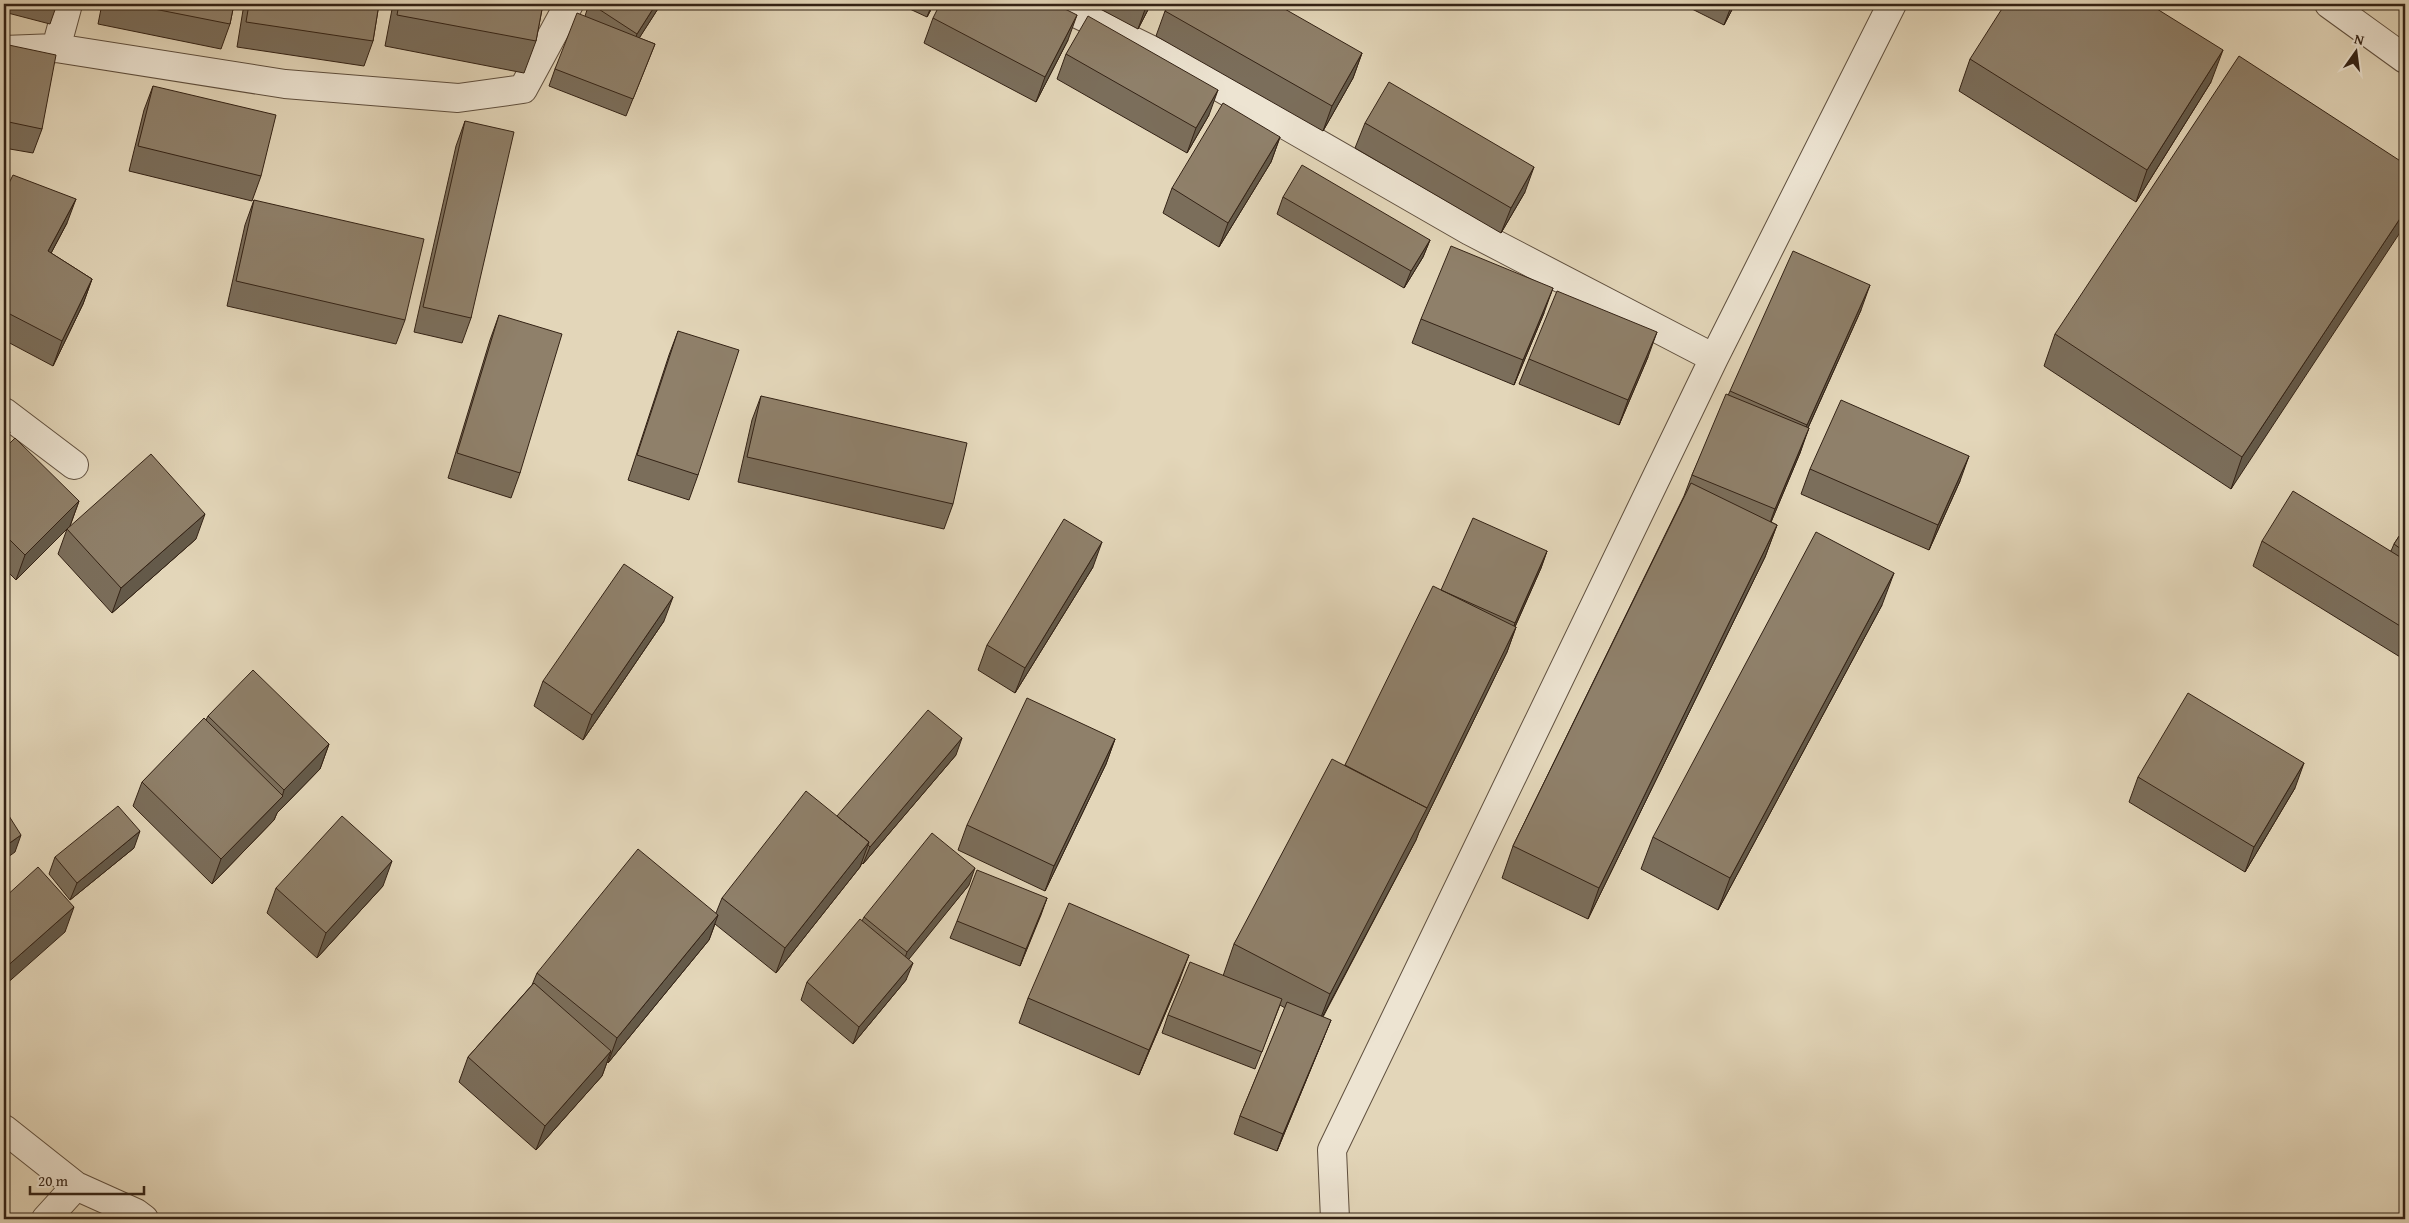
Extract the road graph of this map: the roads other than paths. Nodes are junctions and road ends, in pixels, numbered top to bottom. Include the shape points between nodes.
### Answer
1 (68, 4) edge
2 (569, 4) edge
3 (1057, 4) edge
4 (1892, 4) edge
5 (2329, 4) edge
6 (56, 48) junction
7 (4, 50) edge
8 (2405, 59) edge
9 (1714, 358) junction
10 (4, 412) edge
11 (74, 466) dead end
12 (4, 1129) edge
13 (76, 1186) junction
14 (46, 1219) edge
15 (144, 1219) edge
16 (1335, 1219) edge

1 - 6 street
2 - 6 street via 523,89 458,98 285,84
3 - 9 street via 1176,62 1470,231
4 - 9 street
5 - 8 street
6 - 7 street
9 - 16 street via 1332,1150
10 - 11 street
12 - 13 street
13 - 14 street
13 - 15 street

